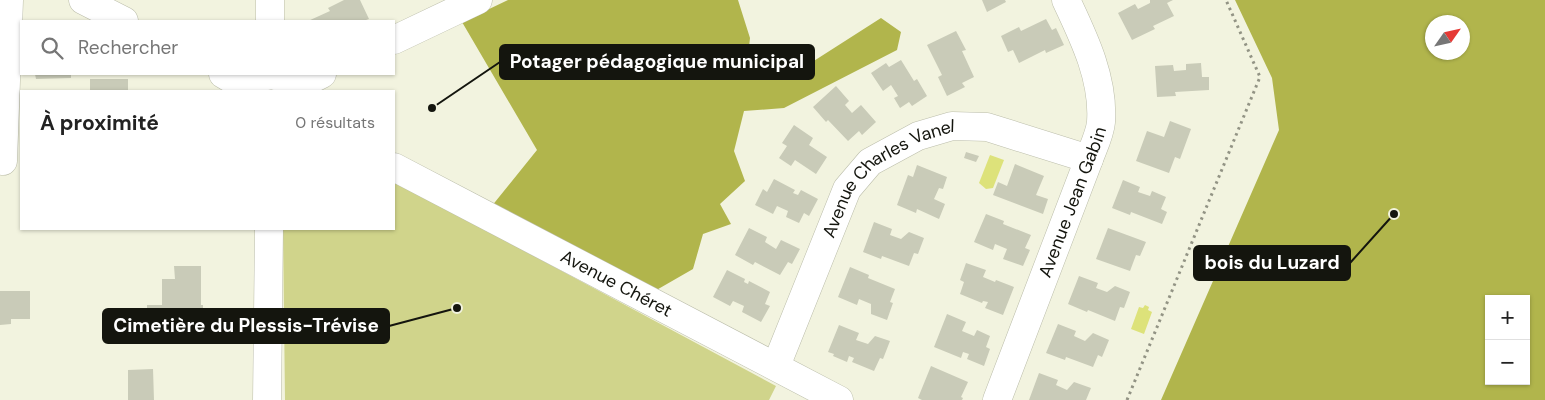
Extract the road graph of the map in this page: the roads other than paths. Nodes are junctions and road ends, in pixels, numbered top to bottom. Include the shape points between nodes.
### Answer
1 (9, 0) edge
2 (83, 0) edge
3 (270, 0) edge
4 (478, 0) edge
5 (1066, 0) edge
6 (122, 20) edge
7 (270, 20) edge
8 (395, 40) edge
9 (227, 75) edge
10 (320, 75) edge
11 (258, 83) edge
12 (292, 90) edge
13 (1089, 159) junction
14 (3, 161) dead end
15 (395, 169) edge
16 (269, 230) edge
17 (776, 366) junction
18 (267, 400) edge
19 (839, 400) edge
20 (997, 400) edge

1 - 14 street
2 - 6 street
3 - 7 street
4 - 8 street
5 - 13 street, Avenue Jean Gabin via 1098,84 1101,123
9 - 11 street
10 - 12 street
11 - 12 street via 274,75 282,78
13 - 17 street, Avenue Charles Vanel via 987,126 952,126 918,136 870,162 847,189
13 - 20 street, Avenue Jean Gabin
15 - 17 street, Avenue Chéret
16 - 18 street
17 - 19 street, Avenue Chéret

